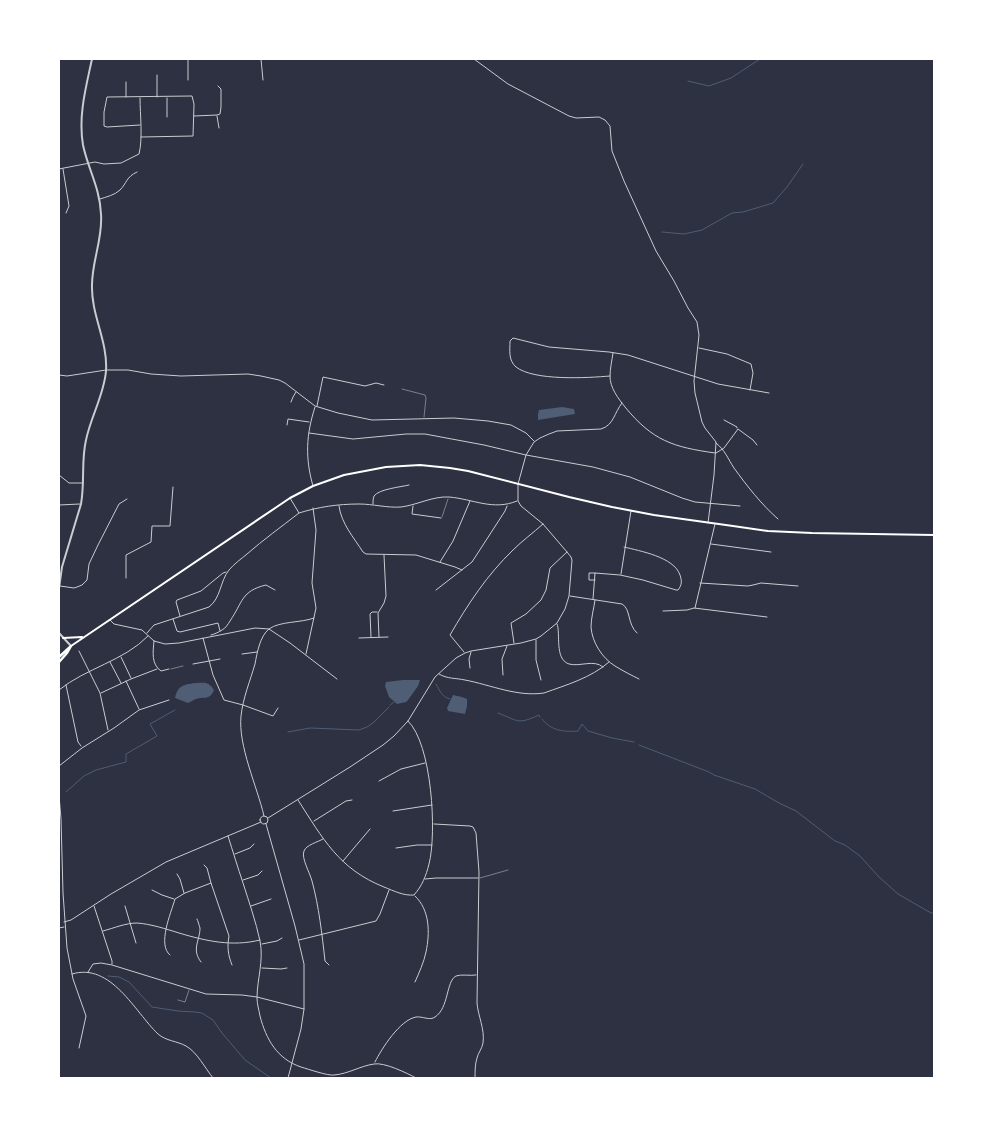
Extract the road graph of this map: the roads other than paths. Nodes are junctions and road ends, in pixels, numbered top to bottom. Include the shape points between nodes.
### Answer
1 (92, 59) edge
2 (188, 59) edge
3 (260, 59) edge
4 (474, 59) edge
5 (157, 75) dead end
6 (188, 80) dead end
7 (263, 80) dead end
8 (126, 82) dead end
9 (218, 86) dead end
10 (126, 97) junction
11 (167, 97) junction
12 (140, 98) junction
13 (157, 98) junction
14 (217, 115) junction
15 (194, 116) junction
16 (167, 117) dead end
17 (140, 125) junction
18 (219, 128) dead end
19 (141, 137) junction
20 (88, 163) junction
21 (63, 168) junction
22 (59, 169) edge
23 (137, 172) dead end
24 (100, 198) junction
25 (66, 213) dead end
26 (698, 348) junction
27 (613, 352) junction
28 (106, 370) junction
29 (59, 375) edge
30 (610, 376) junction
31 (695, 376) junction
32 (384, 385) dead end
33 (402, 389) dead end
34 (750, 390) junction
35 (297, 392) junction
36 (770, 393) dead end
37 (291, 402) dead end
38 (622, 403) junction
39 (316, 407) junction
40 (424, 419) junction
41 (724, 420) dead end
42 (310, 422) junction
43 (287, 424) dead end
44 (738, 429) junction
45 (309, 434) junction
46 (534, 442) junction
47 (716, 442) junction
48 (757, 445) dead end
49 (723, 448) junction
50 (715, 453) junction
51 (526, 455) junction
52 (59, 475) edge
53 (84, 483) junction
54 (518, 484) junction
55 (409, 485) dead end
56 (313, 486) junction
57 (173, 487) dead end
58 (448, 497) junction
59 (290, 498) junction
60 (127, 499) dead end
61 (470, 500) junction
62 (518, 501) junction
63 (59, 504) edge
64 (81, 504) junction
65 (710, 504) junction
66 (339, 505) junction
67 (373, 505) junction
68 (413, 505) junction
69 (507, 505) junction
70 (740, 506) dead end
71 (313, 508) junction
72 (631, 510) junction
73 (299, 513) junction
74 (441, 518) joint
75 (778, 519) dead end
76 (708, 523) junction
77 (543, 524) junction
78 (715, 524) junction
79 (934, 535) edge
80 (710, 544) junction
81 (624, 548) junction
82 (567, 552) junction
83 (771, 552) dead end
84 (384, 555) junction
85 (440, 562) junction
86 (462, 570) junction
87 (228, 572) junction
88 (595, 573) junction
89 (620, 575) junction
90 (126, 578) dead end
91 (595, 580) junction
92 (700, 583) junction
93 (798, 586) dead end
94 (59, 587) edge
95 (275, 590) dead end
96 (436, 590) dead end
97 (569, 596) junction
98 (594, 599) junction
99 (694, 608) junction
100 (663, 611) dead end
101 (378, 613) junction
102 (180, 616) junction
103 (767, 617) dead end
104 (314, 618) junction
105 (110, 619) junction
106 (173, 619) junction
107 (557, 623) junction
108 (268, 630) junction
109 (220, 631) junction
110 (638, 633) dead end
111 (148, 635) junction
112 (60, 636) edge
113 (84, 636) junction
114 (211, 636) junction
115 (370, 637) junction
116 (379, 637) junction
117 (388, 637) dead end
118 (202, 638) junction
119 (359, 638) dead end
120 (536, 639) junction
121 (154, 640) junction
122 (514, 644) junction
123 (507, 645) junction
124 (71, 646) junction
125 (79, 651) dead end
126 (472, 651) junction
127 (258, 652) junction
128 (465, 653) junction
129 (242, 654) dead end
130 (306, 655) junction
131 (120, 656) junction
132 (59, 657) edge
133 (220, 659) dead end
134 (110, 661) junction
135 (209, 661) junction
136 (59, 662) edge
137 (609, 662) junction
138 (193, 664) dead end
139 (183, 666) dead end
140 (604, 667) junction
141 (470, 668) dead end
142 (157, 669) junction
143 (169, 669) joint
144 (88, 671) junction
145 (438, 674) junction
146 (503, 675) dead end
147 (131, 679) junction
148 (337, 679) dead end
149 (639, 679) dead end
150 (541, 680) dead end
151 (126, 681) junction
152 (66, 684) junction
153 (121, 684) junction
154 (59, 690) edge
155 (100, 693) junction
156 (169, 700) dead end
157 (243, 705) junction
158 (278, 708) dead end
159 (139, 710) junction
160 (408, 721) junction
161 (108, 731) junction
162 (82, 748) junction
163 (426, 762) junction
164 (59, 766) edge
165 (379, 781) dead end
166 (59, 795) edge
167 (298, 799) junction
168 (352, 800) dead end
169 (432, 805) junction
170 (394, 811) dead end
171 (264, 816) junction
172 (268, 818) junction
173 (261, 822) junction
174 (312, 822) junction
175 (266, 824) junction
176 (433, 824) junction
177 (370, 829) dead end
178 (228, 836) junction
179 (323, 839) junction
180 (254, 844) dead end
181 (433, 844) junction
182 (396, 848) dead end
183 (234, 854) junction
184 (343, 862) junction
185 (204, 866) dead end
186 (508, 870) dead end
187 (262, 871) dead end
188 (177, 874) dead end
189 (478, 878) junction
190 (242, 880) junction
191 (424, 880) junction
192 (211, 883) junction
193 (389, 889) junction
194 (152, 890) dead end
195 (185, 893) junction
196 (414, 895) junction
197 (271, 899) dead end
198 (175, 900) junction
199 (94, 905) junction
200 (125, 906) dead end
201 (251, 906) junction
202 (197, 919) dead end
203 (64, 922) junction
204 (130, 924) junction
205 (64, 927) junction
206 (59, 928) edge
207 (166, 929) junction
208 (103, 931) junction
209 (322, 935) junction
210 (197, 938) junction
211 (282, 938) dead end
212 (260, 940) junction
213 (299, 940) junction
214 (136, 943) dead end
215 (228, 943) junction
216 (261, 944) junction
217 (170, 955) dead end
218 (201, 962) dead end
219 (112, 965) junction
220 (232, 965) dead end
221 (329, 965) dead end
222 (261, 968) junction
223 (287, 968) dead end
224 (88, 972) junction
225 (72, 974) junction
226 (477, 975) junction
227 (415, 982) dead end
228 (189, 988) junction
229 (257, 997) junction
230 (178, 1000) dead end
231 (304, 1009) junction
232 (78, 1048) dead end
233 (375, 1063) junction
234 (292, 1064) junction
235 (213, 1078) edge
236 (288, 1078) edge
237 (416, 1078) edge
238 (475, 1078) edge

1 - 20 street via 81,121
2 - 6 street
3 - 7 street
4 - 26 street via 508,84 569,116 599,117 610,126 613,155 643,223 697,322
5 - 13 street
8 - 10 street
9 - 14 street via 221,89 221,107
10 - 12 street
10 - 17 street via 107,97 104,126
11 - 13 street
11 - 15 street via 192,96
11 - 16 street
12 - 13 street
12 - 17 street
14 - 15 street
14 - 18 street
15 - 19 street via 194,136
17 - 19 street
19 - 20 street via 136,156 121,163
20 - 21 street
20 - 24 street
21 - 22 street
21 - 25 street via 69,206
23 - 24 street via 131,174 119,191
24 - 28 street via 100,238 92,298
26 - 31 street
26 - 34 street via 727,354 751,364
27 - 30 street
27 - 30 street via 549,347 513,338 510,341 512,361 516,367 531,374 589,378
27 - 31 street
28 - 29 street
28 - 35 street via 181,376 248,374 285,382
28 - 53 street via 86,440
30 - 38 street
31 - 34 street
31 - 47 street via 695,393 702,422
32 - 39 street via 365,386 323,377
33 - 40 lane via 425,396
34 - 36 street
35 - 37 street
35 - 39 street
38 - 46 street via 606,427 558,432
38 - 50 street via 640,425 660,439
39 - 40 street via 372,420
39 - 42 street
40 - 46 street via 500,422 526,433
41 - 44 street
42 - 43 street via 288,419
42 - 45 street
44 - 48 street
44 - 49 street
45 - 51 street via 353,439 425,434
45 - 56 street via 307,461
46 - 51 street
47 - 49 street
47 - 50 street
49 - 50 street
49 - 75 street via 733,467
50 - 65 street
51 - 54 street
51 - 65 street via 593,467 630,477 682,498
52 - 53 street via 69,484
53 - 64 street
54 - 56 main road via 450,468 404,465 356,472
54 - 62 street
54 - 72 main road
55 - 67 street via 376,494
56 - 59 main road
57 - 90 street via 170,526 152,526 151,542 126,555
58 - 61 street
58 - 68 street
58 - 74 lane
59 - 73 street
59 - 105 main road
60 - 94 street via 119,504 98,545 89,564 87,580 74,588
61 - 69 street
61 - 85 street via 453,541
62 - 69 street
62 - 77 street
63 - 64 street
64 - 94 street
65 - 70 street
65 - 76 street
66 - 67 street
66 - 71 street
66 - 84 street via 345,525 363,552
67 - 68 street
68 - 74 street via 412,514
69 - 86 street via 472,562
71 - 73 street
71 - 104 street via 316,524 312,582 316,608
72 - 76 main road
72 - 81 street
73 - 87 street
76 - 78 main road
77 - 82 street
77 - 128 street via 513,550 479,588 459,619 450,635
78 - 79 main road via 796,533
78 - 80 street
80 - 83 street
80 - 92 street
81 - 89 street
81 - 89 street via 643,551 672,564 682,582 676,590
82 - 97 street via 572,564
82 - 122 street via 550,568 541,600 511,623
84 - 85 street via 416,555
84 - 101 street via 386,596
85 - 86 street
86 - 96 street
87 - 102 street via 212,605
87 - 102 street via 200,591 177,600
88 - 89 street
88 - 91 street
88 - 91 street via 589,573 589,580
91 - 98 street
92 - 93 street
92 - 99 street
95 - 109 street via 266,584 250,590
97 - 98 street
97 - 107 street
98 - 110 street via 625,605
98 - 137 street via 592,634 596,646
99 - 100 street
99 - 103 street
101 - 115 street via 370,614
101 - 116 street
102 - 106 street
104 - 108 street
104 - 130 street
105 - 111 street via 114,624 142,630
105 - 113 main road
106 - 109 street via 177,632 218,623
106 - 111 street via 154,625
107 - 120 street
107 - 140 street via 558,646 563,660 569,664 596,663
108 - 114 street via 255,628
108 - 127 street
108 - 130 street
109 - 114 street
111 - 121 street
111 - 131 street
112 - 113 main road
112 - 124 street
113 - 124 main road
114 - 118 street
115 - 116 street
115 - 119 street
116 - 117 street
118 - 121 street via 165,644
118 - 135 street
120 - 122 street
120 - 150 street via 536,660
121 - 142 street via 153,659
122 - 123 street
123 - 126 street
123 - 146 street via 502,660
124 - 132 highway
124 - 136 highway
125 - 144 street
126 - 128 street
126 - 141 street
127 - 129 street
127 - 157 street
128 - 145 street
130 - 148 street
131 - 134 street
131 - 147 street
133 - 135 street
134 - 144 street
134 - 153 street
135 - 138 street
135 - 157 street via 224,700
137 - 140 street
137 - 149 street
139 - 143 lane
140 - 145 street via 539,694 524,694
142 - 143 street
142 - 147 street
144 - 152 street
144 - 155 street
145 - 160 street
147 - 151 street
151 - 153 street
151 - 159 street
152 - 154 street
152 - 162 street
153 - 155 street
155 - 161 street
156 - 159 street
157 - 158 street via 273,716
157 - 171 street via 243,740
159 - 161 street
160 - 163 street via 417,732
160 - 167 street via 383,745
161 - 162 street
162 - 164 street
163 - 165 street via 401,769
163 - 169 street
166 - 203 street
167 - 172 street
167 - 174 street
168 - 174 street
169 - 170 street
169 - 176 street
171 - 172 street
171 - 173 street
172 - 175 street
173 - 175 street
173 - 178 street
174 - 179 street
175 - 213 street
176 - 181 street
176 - 189 street via 473,827
177 - 184 street
178 - 183 street
178 - 199 street via 166,862
179 - 184 street
179 - 209 street via 303,852
180 - 183 street
181 - 182 street
181 - 191 street
183 - 190 street
184 - 193 street via 364,878
185 - 192 street
186 - 189 lane
187 - 190 street
188 - 195 street
189 - 191 street
189 - 226 street
190 - 201 street
191 - 196 street
192 - 195 street
192 - 215 street via 229,936
193 - 196 street
193 - 209 street via 376,921
194 - 198 street
195 - 198 street
196 - 227 street via 426,913 428,929 426,954
197 - 201 street
198 - 207 street
199 - 203 street
199 - 208 street
200 - 204 street
201 - 212 street
202 - 210 street via 200,926
203 - 205 street
204 - 207 street
204 - 208 street
204 - 214 street
205 - 206 street
205 - 225 street
207 - 210 street
207 - 217 street via 164,942
208 - 219 street
209 - 213 street
209 - 221 street via 325,961
210 - 215 street
210 - 218 street
211 - 216 street
212 - 215 street
212 - 216 street
213 - 231 street via 304,964
215 - 220 street
216 - 222 street
219 - 224 street via 93,964
219 - 228 street
222 - 223 street
222 - 229 street
224 - 225 street
224 - 235 street via 117,988 158,1034 189,1048
225 - 232 street via 86,1016
226 - 233 street via 453,979 438,1015 431,1019 418,1017 407,1021
226 - 238 street via 483,1044 477,1057
228 - 229 street via 206,994
228 - 230 lane via 185,1002
229 - 231 street
229 - 234 street via 269,1040 276,1052
231 - 234 street
233 - 234 street via 332,1076
233 - 237 street
234 - 236 street

